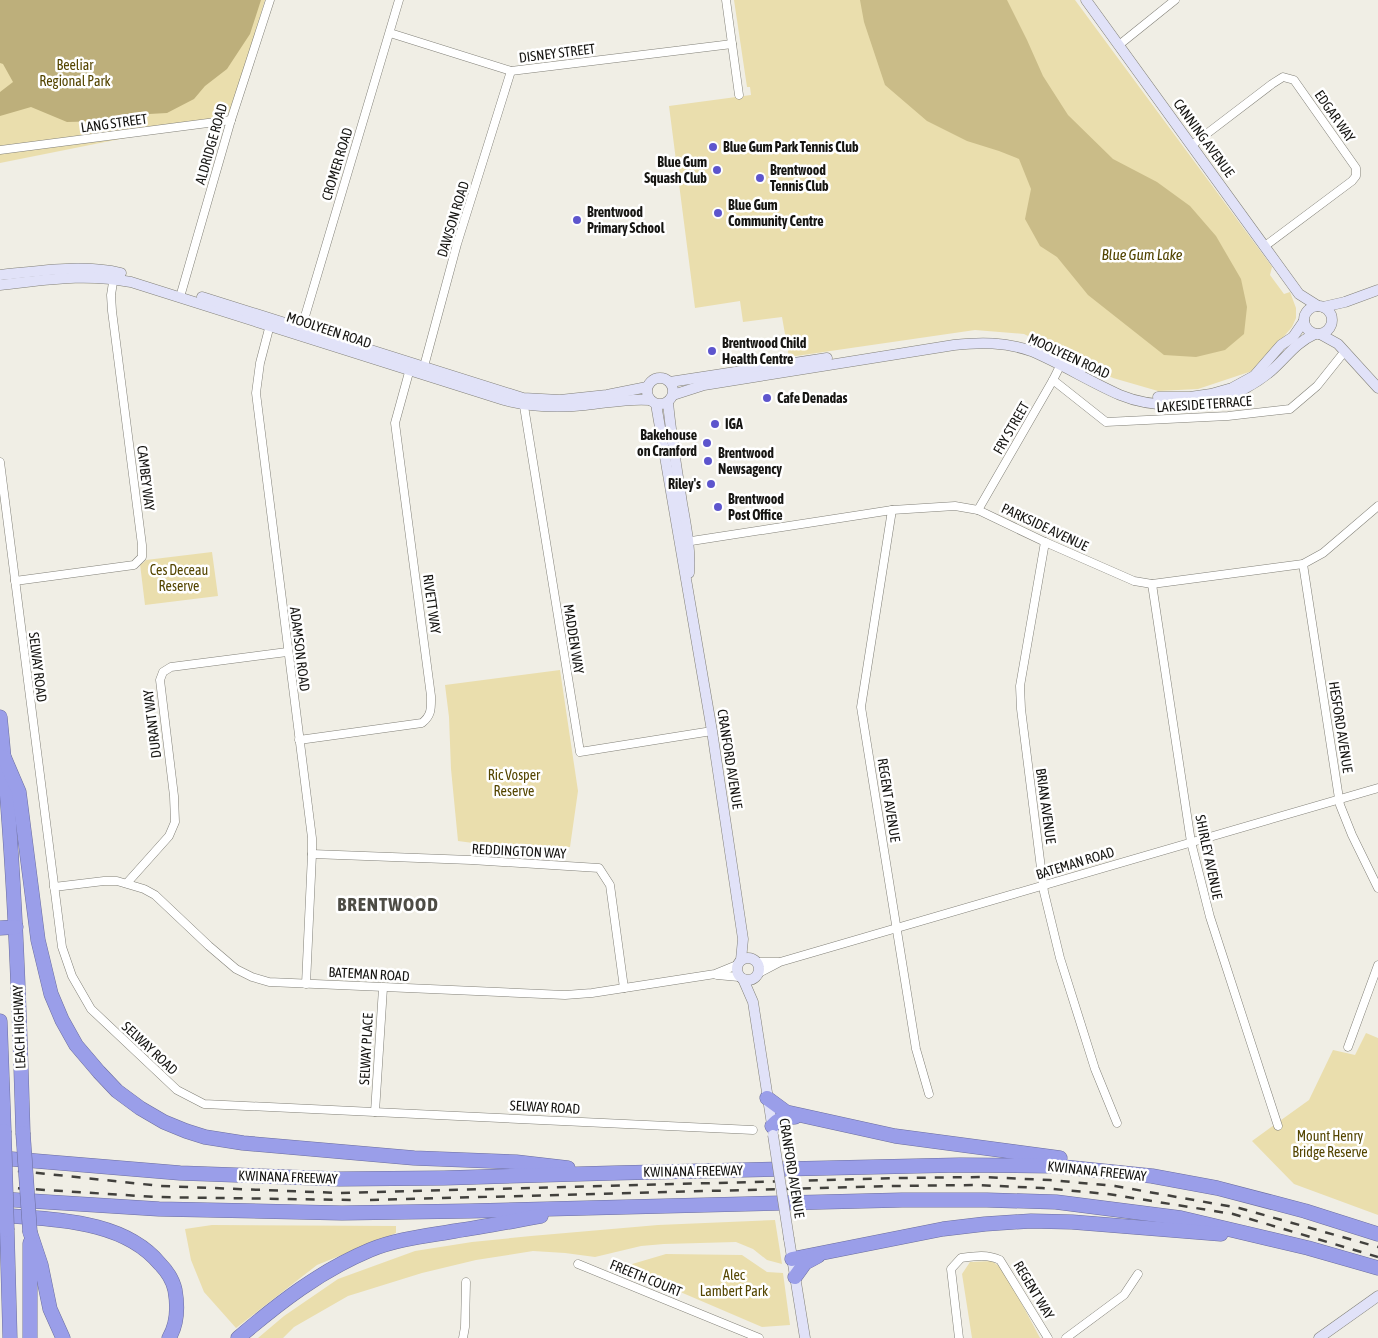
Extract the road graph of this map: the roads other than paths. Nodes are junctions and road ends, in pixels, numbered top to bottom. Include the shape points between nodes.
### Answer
1 (270, 0) edge
2 (399, 0) edge
3 (726, 0) edge
4 (1086, 0) edge
5 (1175, 0) edge
6 (390, 33) junction
7 (732, 44) junction
8 (1119, 45) junction
9 (511, 71) junction
10 (739, 94) dead end
11 (231, 120) junction
12 (1192, 145) junction
13 (0, 150) edge
14 (1265, 246) junction
15 (0, 275) edge
16 (114, 275) junction
17 (0, 285) edge
18 (1378, 290) edge
19 (181, 294) junction
20 (1300, 294) junction
21 (1345, 302) junction
22 (1320, 307) junction
23 (1304, 318) junction
24 (271, 322) junction
25 (1331, 322) junction
26 (300, 332) junction
27 (1317, 334) junction
28 (1341, 347) junction
29 (1062, 361) junction
30 (411, 367) junction
31 (423, 371) junction
32 (1053, 380) junction
33 (670, 382) junction
34 (647, 387) junction
35 (1378, 388) edge
36 (670, 399) junction
37 (523, 401) junction
38 (653, 402) junction
39 (0, 462) edge
40 (1378, 506) edge
41 (892, 510) junction
42 (978, 510) junction
43 (684, 542) junction
44 (1045, 542) junction
45 (1303, 564) junction
46 (14, 581) junction
47 (1152, 584) junction
48 (287, 652) junction
49 (0, 717) edge
50 (712, 731) junction
51 (299, 740) junction
52 (4, 757) junction
53 (1378, 788) edge
54 (1339, 799) junction
55 (1191, 842) junction
56 (312, 854) junction
57 (127, 883) junction
58 (1044, 886) junction
59 (54, 887) junction
60 (1378, 888) edge
61 (16, 927) junction
62 (0, 928) edge
63 (896, 929) junction
64 (743, 938) junction
65 (755, 960) junction
66 (780, 962) junction
67 (739, 963) junction
68 (1378, 965) edge
69 (715, 974) junction
70 (757, 976) junction
71 (741, 978) junction
72 (306, 984) junction
73 (383, 988) junction
74 (624, 988) junction
75 (753, 1002) junction
76 (0, 1021) edge
77 (1348, 1047) dead end
78 (929, 1094) dead end
79 (767, 1098) junction
80 (375, 1112) junction
81 (805, 1117) junction
82 (1117, 1123) dead end
83 (1278, 1126) dead end
84 (753, 1130) dead end
85 (772, 1130) junction
86 (0, 1154) edge
87 (0, 1158) edge
88 (48, 1162) junction
89 (614, 1172) junction
90 (0, 1199) edge
91 (591, 1208) junction
92 (0, 1215) edge
93 (1370, 1231) edge
94 (30, 1232) junction
95 (1262, 1237) junction
96 (825, 1252) junction
97 (792, 1259) junction
98 (578, 1264) dead end
99 (1378, 1268) edge
100 (1138, 1274) dead end
101 (795, 1277) junction
102 (466, 1282) dead end
103 (1378, 1296) edge
104 (10, 1338) edge
105 (30, 1338) edge
106 (63, 1338) edge
107 (169, 1338) edge
108 (238, 1338) edge
109 (463, 1338) edge
110 (759, 1338) edge
111 (805, 1338) edge
112 (959, 1338) edge
113 (1048, 1338) edge
114 (1066, 1338) edge
115 (1319, 1338) edge

1 - 11 street, ALDRIDGE ROAD
2 - 6 street, CROMER ROAD
3 - 7 street
4 - 8 main road, CANNING AVENUE
5 - 8 street
6 - 9 street, DISNEY STREET
6 - 26 street, CROMER ROAD
7 - 9 street, DISNEY STREET
7 - 10 street
8 - 12 main road, CANNING AVENUE
9 - 31 street, DAWSON ROAD
11 - 13 street, LANG STREET
11 - 19 street, ALDRIDGE ROAD
12 - 14 main road, CANNING AVENUE
12 - 14 street, EDGAR WAY via 1272,84 1283,77 1294,80 1356,168 1356,176
14 - 20 main road, CANNING AVENUE
15 - 16 main road, MOOLYEEN ROAD via 74,270
16 - 17 main road, MOOLYEEN ROAD via 62,277
16 - 19 main road, MOOLYEEN ROAD
16 - 46 street, CAMBEY WAY via 112,311 142,557 134,565
18 - 21 main road
19 - 24 main road, MOOLYEEN ROAD
20 - 22 main road, CANNING AVENUE
20 - 23 main road, CANNING AVENUE
21 - 22 main road
21 - 25 main road
22 - 23 main road via 1310,309
22 - 25 main road, CANNING AVENUE via 1329,312
23 - 27 main road, CANNING AVENUE via 1307,329
23 - 29 main road, MOOLYEEN ROAD via 1293,337 1281,345 1254,376 1232,388 1211,394 1176,398 1146,396 1115,386
24 - 26 main road, MOOLYEEN ROAD
24 - 48 street, ADAMSON ROAD via 256,393
25 - 27 main road via 1327,330
25 - 28 main road, CANNING AVENUE
26 - 30 main road, MOOLYEEN ROAD
27 - 28 main road, CANNING AVENUE
27 - 29 main road, MOOLYEEN ROAD via 1303,339 1272,370 1244,390 1199,403 1169,405 1136,400 1121,395
28 - 32 street, LAKESIDE TERRACE via 1317,386 1290,409 1228,416 1106,422
28 - 35 main road, CANNING AVENUE
29 - 32 street, FRY STREET
29 - 33 main road, MOOLYEEN ROAD via 1026,342 976,336
29 - 36 main road, MOOLYEEN ROAD via 1019,347 976,342 704,385
30 - 31 main road, MOOLYEEN ROAD
30 - 51 street, RIVETT WAY via 395,423 431,709 422,723
31 - 37 main road, MOOLYEEN ROAD
32 - 42 street, FRY STREET
33 - 34 main road, MOOLYEEN ROAD via 657,378
33 - 36 main road via 674,390
34 - 37 main road, MOOLYEEN ROAD via 607,395
34 - 38 main road
36 - 38 main road, MOOLYEEN ROAD via 663,405
36 - 43 main road, CRANFORD AVENUE via 671,436
37 - 38 main road, MOOLYEEN ROAD via 563,407 635,399
37 - 50 street, MADDEN WAY via 580,752
38 - 43 main road, CRANFORD AVENUE
39 - 46 street, SELWAY ROAD
40 - 45 street, PARKSIDE AVENUE via 1323,553
41 - 42 street, PARKSIDE AVENUE via 955,506
41 - 43 street, PARKSIDE AVENUE
41 - 63 street, REGENT AVENUE via 861,706
42 - 44 street, PARKSIDE AVENUE
43 - 50 main road, CRANFORD AVENUE
44 - 47 street, PARKSIDE AVENUE via 1134,581
44 - 58 street, BRIAN AVENUE via 1020,686
45 - 47 street, PARKSIDE AVENUE
45 - 54 street, HESFORD AVENUE
46 - 59 street, SELWAY ROAD
47 - 55 street, SHIRLEY AVENUE
48 - 51 street, ADAMSON ROAD
48 - 57 street, DURANT WAY via 171,667 160,675 175,822 169,836
49 - 52 highway, LEACH HIGHWAY
50 - 64 main road, CRANFORD AVENUE
51 - 56 street, ADAMSON ROAD
52 - 61 highway, LEACH HIGHWAY
52 - 89 highway via 19,792 38,940 51,994 76,1045 117,1091 140,1108 186,1131 243,1144 414,1158 516,1162
53 - 54 street, BATEMAN ROAD
54 - 55 street, BATEMAN ROAD
54 - 60 street, HESFORD AVENUE via 1344,817
55 - 58 street, BATEMAN ROAD
55 - 83 street, SHIRLEY AVENUE via 1210,917
56 - 72 street, ADAMSON ROAD
56 - 74 street, REDDINGTON WAY via 599,868 610,885
57 - 59 street, BATEMAN ROAD via 104,881
57 - 72 street, BATEMAN ROAD via 155,896 236,969 270,982
58 - 63 street, BATEMAN ROAD
58 - 82 street, BRIAN AVENUE via 1060,958 1095,1069
59 - 80 street, SELWAY ROAD via 62,947 72,976 91,1009 177,1090 204,1104
61 - 62 highway
61 - 94 highway, LEACH HIGHWAY, bridge
63 - 66 street, BATEMAN ROAD
63 - 78 street, REGENT AVENUE via 916,1049
64 - 65 main road, CRANFORD AVENUE
64 - 67 main road, CRANFORD AVENUE
65 - 66 street, BATEMAN ROAD
65 - 67 main road via 748,958
65 - 70 main road, CRANFORD AVENUE via 759,966
66 - 70 street, BATEMAN ROAD
67 - 69 street, BATEMAN ROAD
67 - 71 main road, CRANFORD AVENUE via 737,971
68 - 77 street
69 - 71 street, BATEMAN ROAD
69 - 74 street, BATEMAN ROAD
70 - 71 main road via 750,981
70 - 75 main road, CRANFORD AVENUE
71 - 75 main road, CRANFORD AVENUE
72 - 73 street, BATEMAN ROAD
73 - 74 street, BATEMAN ROAD via 565,995
73 - 80 street, SELWAY PLACE
75 - 79 main road, CRANFORD AVENUE
76 - 104 highway, LEACH HIGHWAY, bridge
79 - 81 highway via 781,1110
79 - 85 main road, CRANFORD AVENUE
80 - 84 street, SELWAY ROAD
81 - 85 highway via 781,1118
81 - 93 highway via 896,1136 1188,1175 1252,1190
85 - 97 main road, CRANFORD AVENUE, bridge
86 - 88 highway
87 - 88 highway, KWINANA FREEWAY
88 - 89 highway, KWINANA FREEWAY via 180,1173 340,1179
89 - 93 highway, KWINANA FREEWAY via 1054,1166 1152,1176 1217,1188
90 - 91 highway via 160,1210 252,1212
91 - 95 highway via 912,1200 1056,1202 1181,1218
91 - 108 highway via 414,1238 371,1250 312,1280
92 - 107 highway via 92,1226 139,1245 154,1256 174,1285 176,1317
94 - 105 highway, LEACH HIGHWAY
94 - 106 highway via 50,1309
95 - 96 highway via 1031,1221 943,1229
95 - 99 highway
96 - 97 highway
96 - 101 highway via 805,1263
97 - 101 main road, CRANFORD AVENUE
98 - 110 street, FREETH COURT
100 - 114 street via 1124,1295
101 - 111 main road, CRANFORD AVENUE
102 - 109 street
103 - 115 main road
112 - 113 street, REGENT WAY via 951,1269 961,1258 991,1256 1000,1260

